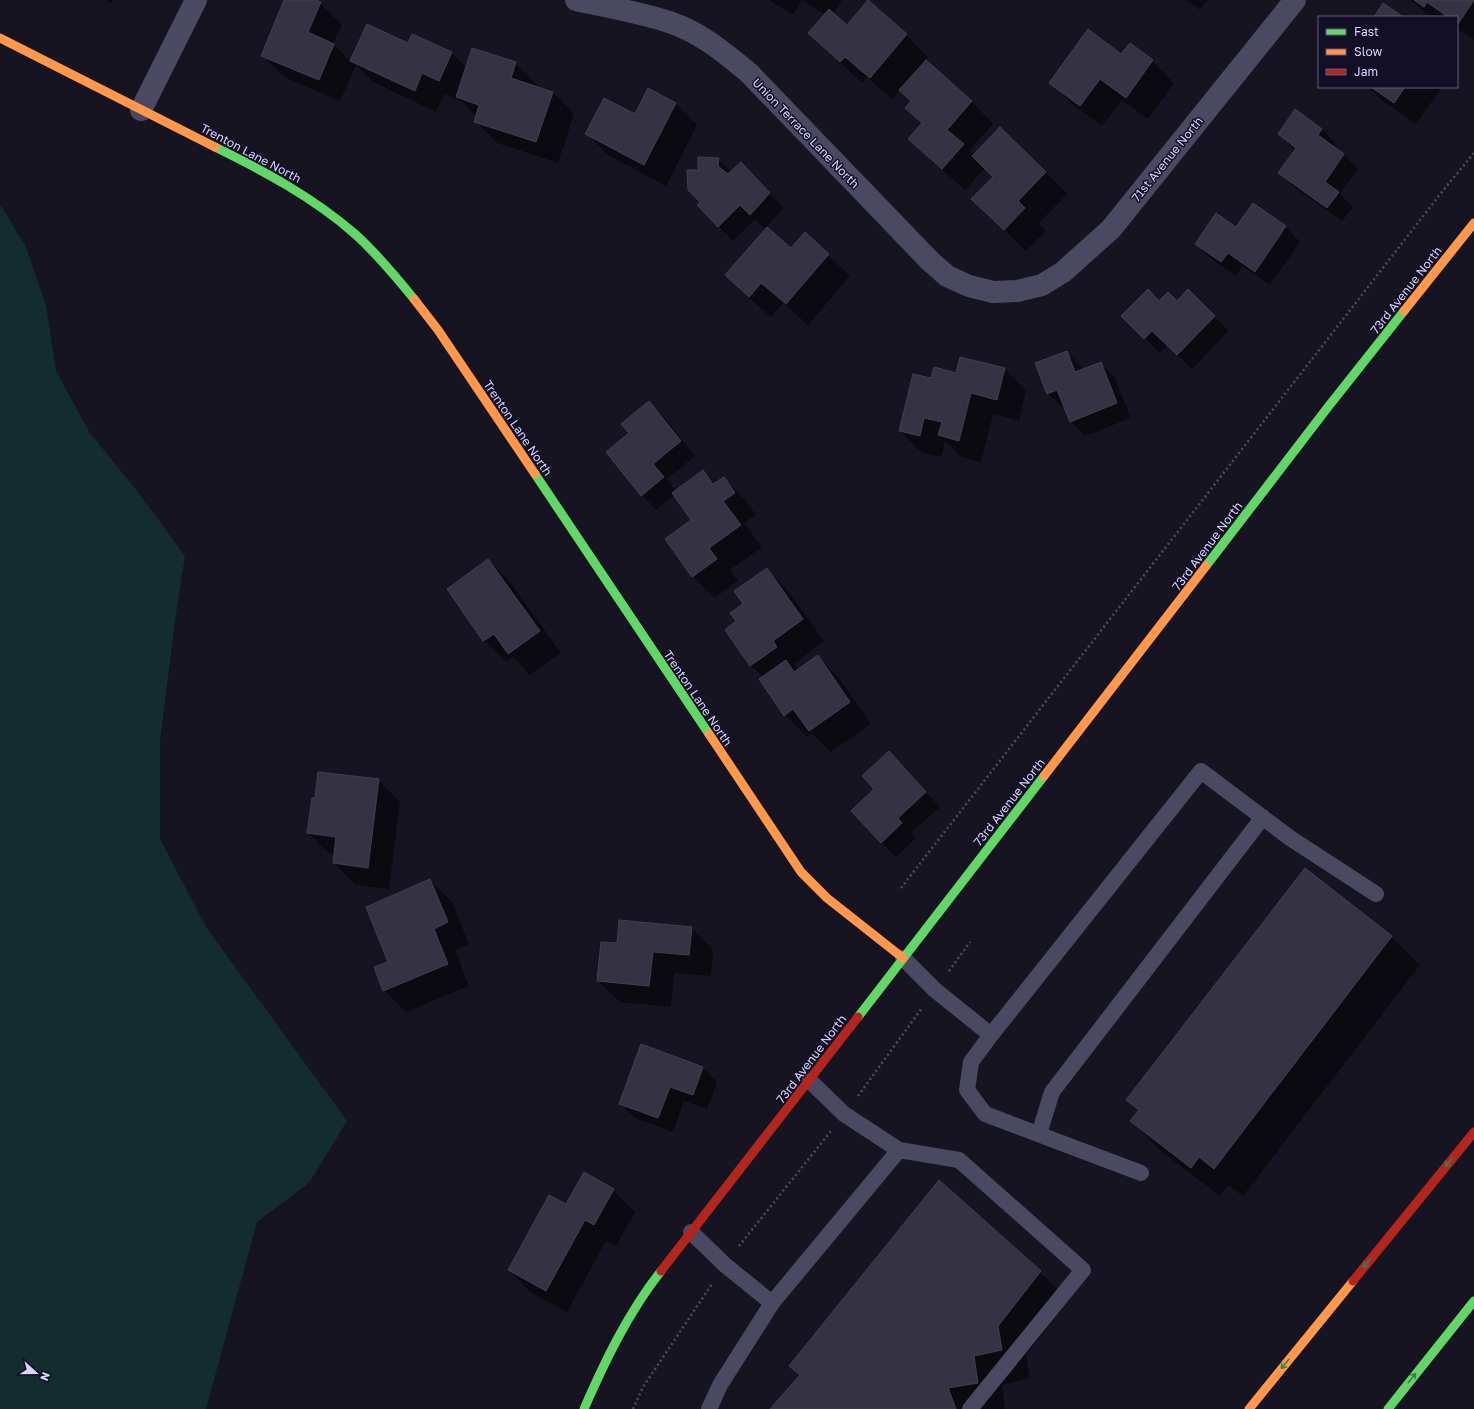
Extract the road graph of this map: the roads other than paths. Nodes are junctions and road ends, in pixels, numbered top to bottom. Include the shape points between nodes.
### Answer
1 (196, 0) edge
2 (576, 0) edge
3 (1295, 0) edge
4 (0, 38) edge
5 (141, 110) junction
6 (1474, 223) edge
7 (1017, 291) joint
8 (1263, 817) junction
9 (1376, 894) dead end
10 (903, 958) junction
11 (991, 1035) junction
12 (810, 1081) junction
13 (1474, 1132) edge
14 (1039, 1134) junction
15 (899, 1150) junction
16 (1141, 1173) dead end
17 (691, 1232) junction
18 (1474, 1300) edge
19 (772, 1303) junction
20 (584, 1409) edge
21 (709, 1409) edge
22 (970, 1409) edge
23 (1249, 1409) edge
24 (1388, 1409) edge

1 - 5 street
2 - 7 street, Union Terrace Lane North via 670,22 719,48 750,73 947,276 969,286 993,292
3 - 7 street, 71st Avenue North via 1111,229 1063,272 1042,285
4 - 5 main road, Trenton Lane North
5 - 10 main road, Trenton Lane North via 248,163 303,195 355,234 398,279 438,330 801,872 827,898
6 - 10 main road, 73rd Avenue North via 1333,401
8 - 9 lane via 1290,838
8 - 11 lane via 1201,771
8 - 14 lane via 1052,1092
10 - 11 lane via 935,990
10 - 12 main road, 73rd Avenue North
11 - 14 lane via 971,1062 967,1090 985,1114
12 - 15 lane via 844,1114
12 - 17 main road, 73rd Avenue North
13 -> 23 main road
14 - 16 lane
15 - 19 lane
15 - 22 lane via 959,1160 1083,1270
17 - 19 lane via 725,1265
17 - 20 main road, 73rd Avenue North via 654,1280 622,1330
24 -> 18 main road
19 - 21 lane via 720,1385

